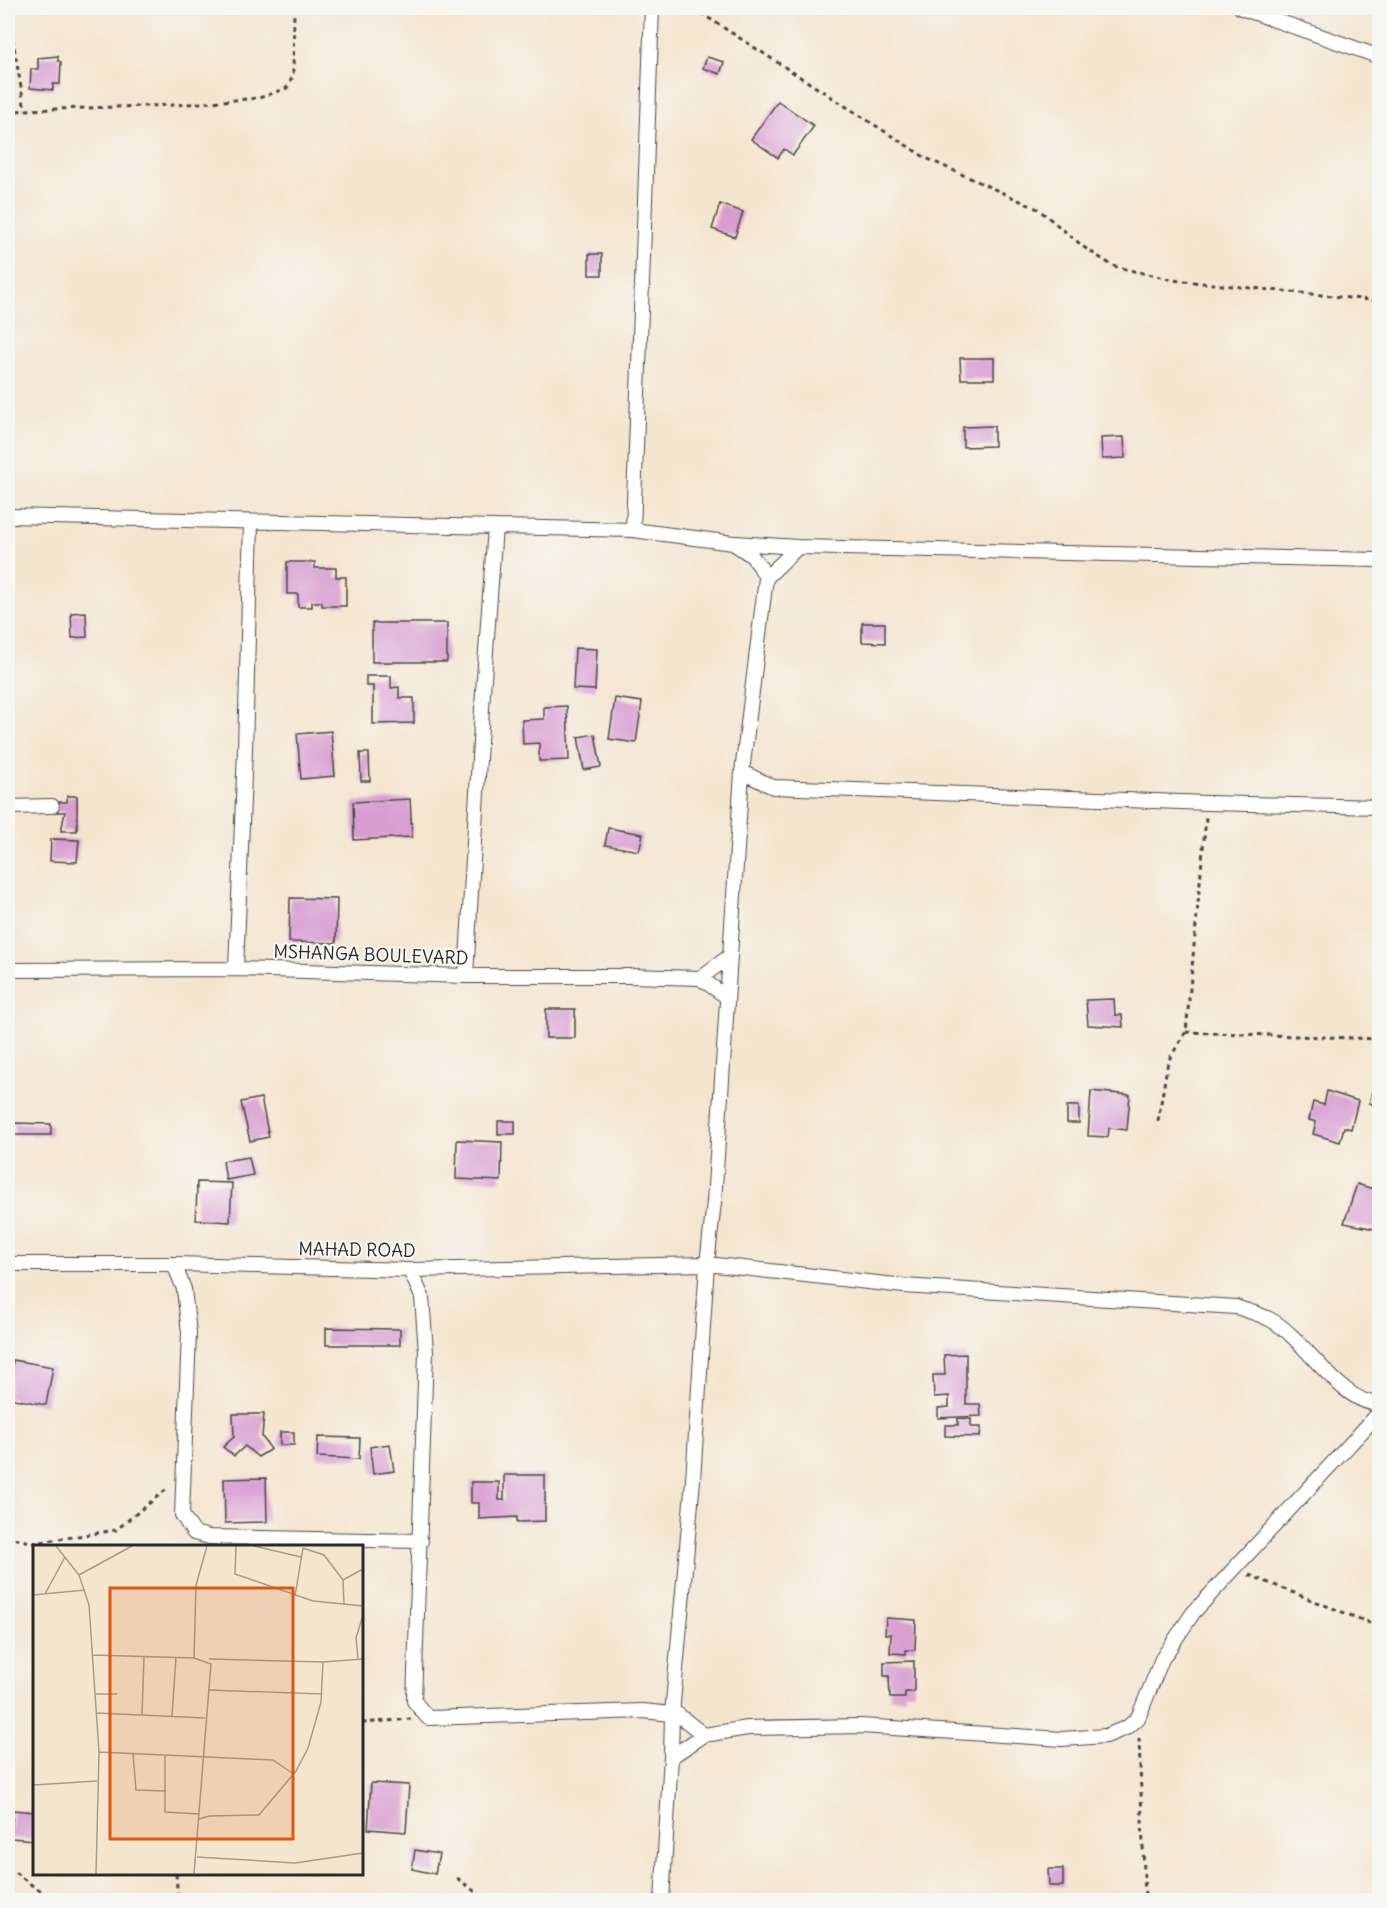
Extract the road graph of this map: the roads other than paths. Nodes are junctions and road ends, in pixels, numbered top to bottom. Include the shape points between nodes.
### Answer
1 (651, 8) edge
2 (1241, 8) edge
3 (1380, 57) edge
4 (8, 516) edge
5 (251, 522) junction
6 (495, 527) junction
7 (633, 531) junction
8 (733, 543) junction
9 (798, 547) junction
10 (1380, 560) edge
11 (766, 578) junction
12 (742, 772) junction
13 (52, 806) dead end
14 (8, 807) edge
15 (1380, 807) edge
16 (730, 956) junction
17 (236, 969) junction
18 (8, 970) edge
19 (466, 975) junction
20 (700, 978) junction
21 (727, 997) junction
22 (8, 1264) edge
23 (174, 1264) junction
24 (707, 1264) junction
25 (410, 1270) junction
26 (1380, 1404) edge
27 (1380, 1412) edge
28 (421, 1541) junction
29 (672, 1712) junction
30 (704, 1735) junction
31 (671, 1756) junction
32 (662, 1900) edge

1 - 7 street
2 - 3 street
4 - 5 street
5 - 6 street
5 - 17 street
6 - 7 street
6 - 19 street
7 - 8 street
8 - 9 street
8 - 11 street via 751,555
9 - 10 street
9 - 11 street
11 - 12 street
12 - 15 street via 772,787
12 - 16 street
13 - 14 street
16 - 20 street
16 - 21 street
17 - 18 street, MSHANGA BOULEVARD
17 - 19 street, MSHANGA BOULEVARD
19 - 20 street, MSHANGA BOULEVARD
20 - 21 street
21 - 24 street
22 - 23 street, MAHAD ROAD
23 - 25 street, MAHAD ROAD
23 - 28 street via 184,1289 189,1333 182,1515 194,1533 209,1537
24 - 25 street, MAHAD ROAD
24 - 26 street, MAHAD ROAD via 904,1286 1236,1307 1271,1319 1352,1395
24 - 29 street
25 - 28 street via 422,1297 426,1352
27 - 30 street via 1193,1613 1162,1659 1138,1718 1128,1727 1106,1736 1062,1738 861,1726 748,1728
28 - 29 street via 414,1701 428,1718
29 - 30 street
29 - 31 street
30 - 31 street
31 - 32 street

